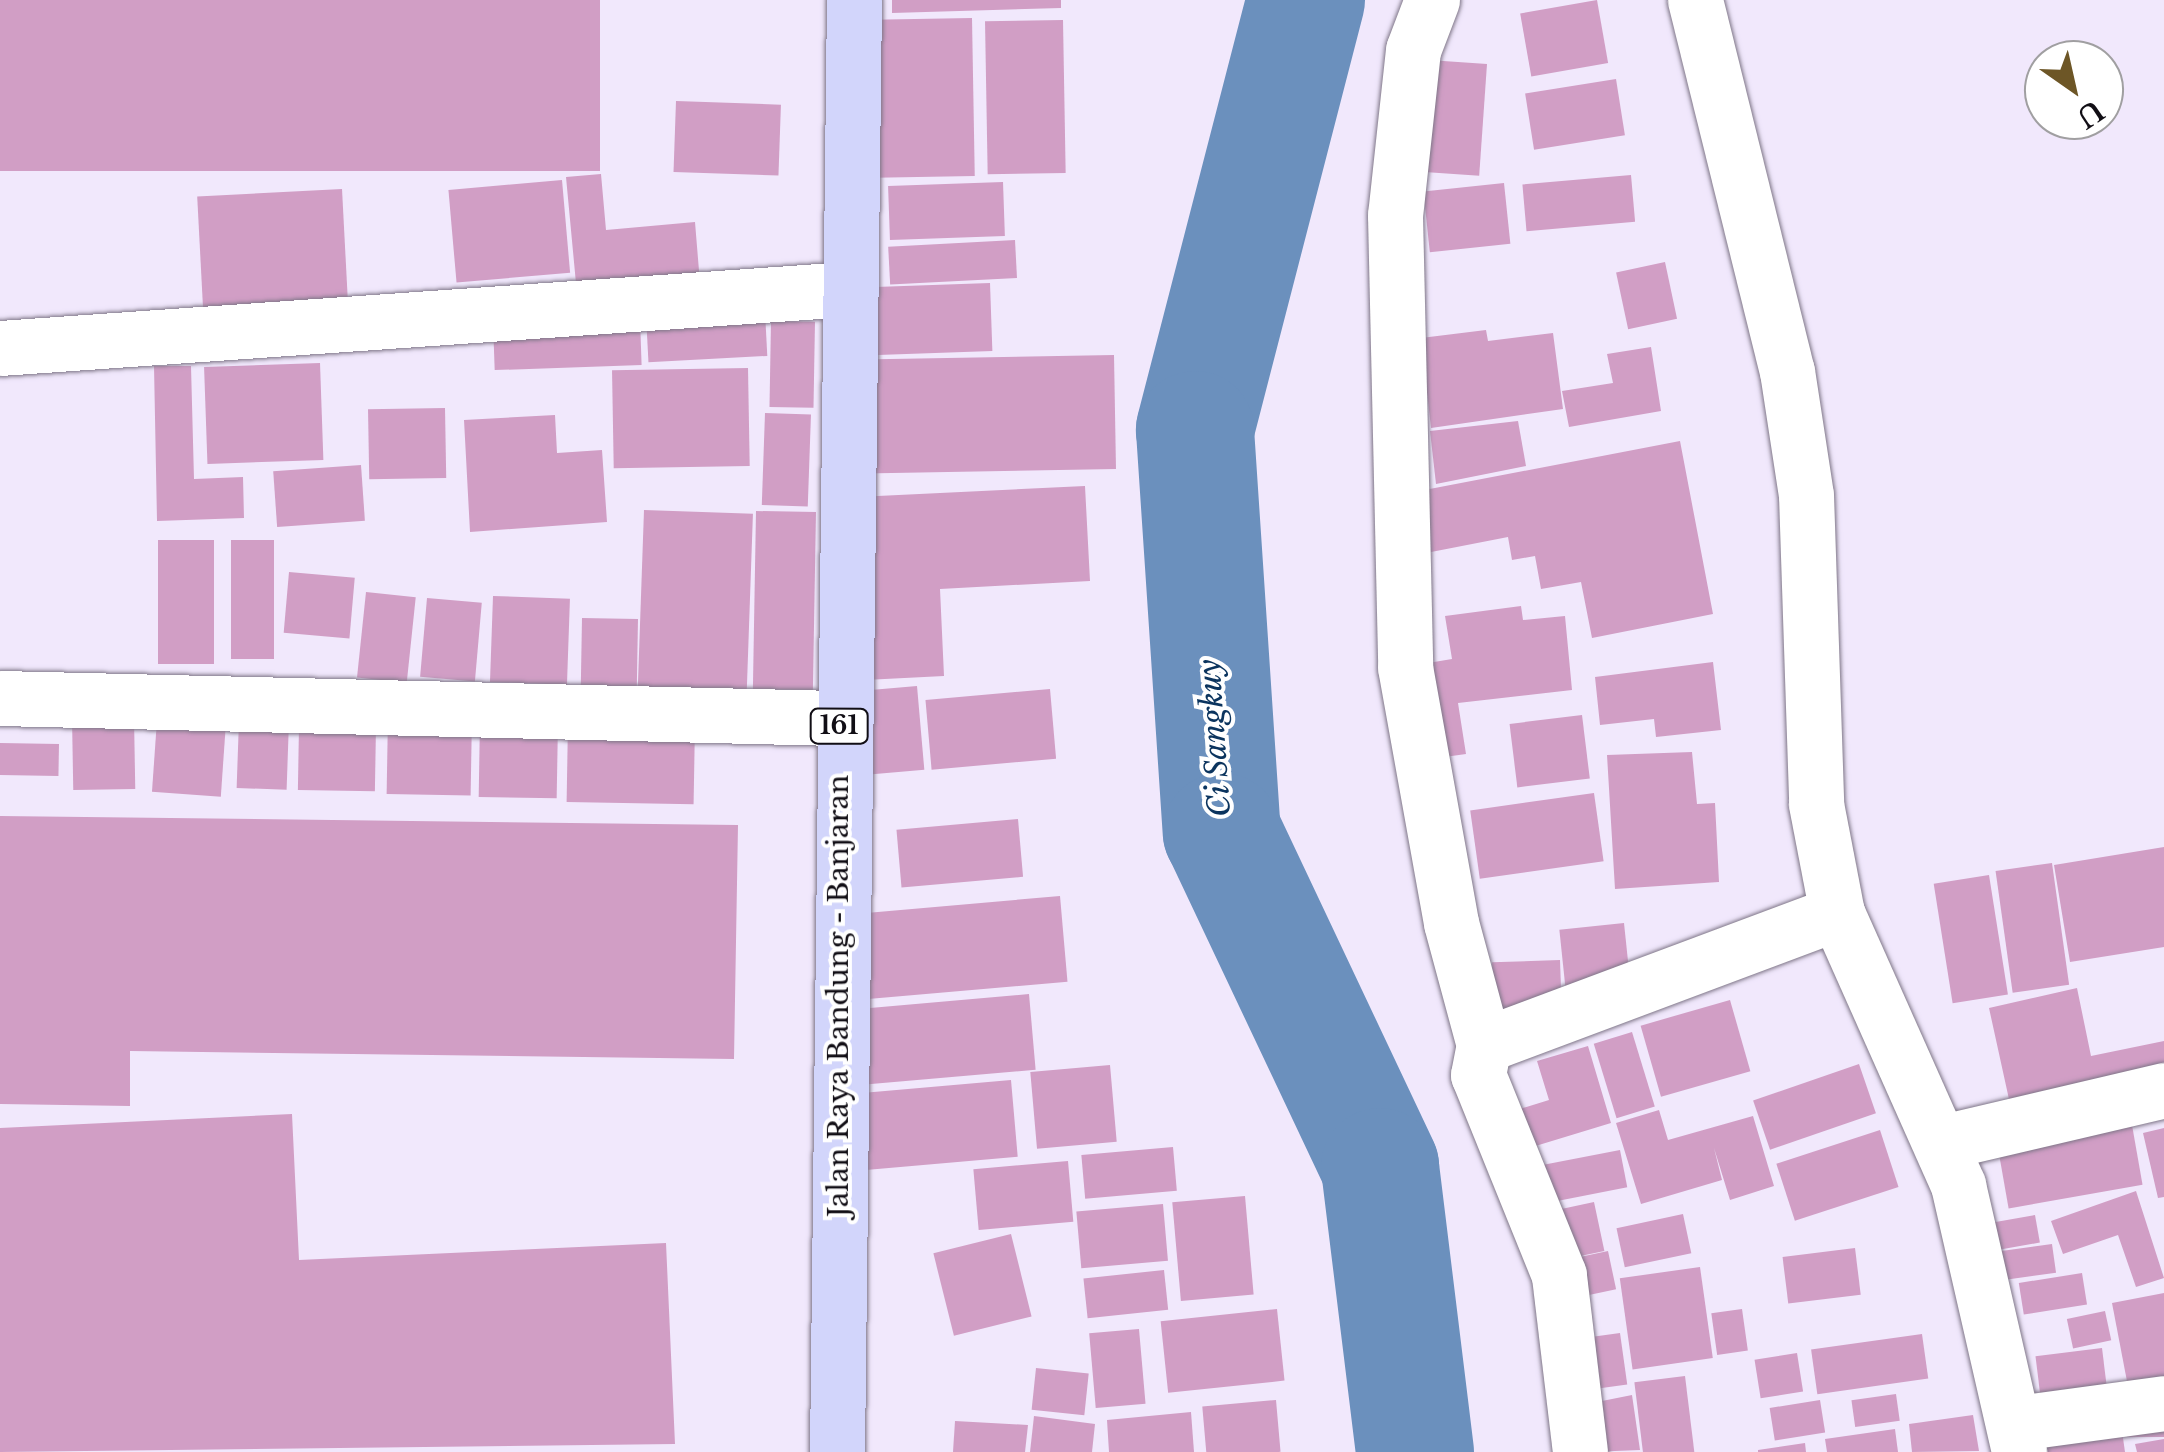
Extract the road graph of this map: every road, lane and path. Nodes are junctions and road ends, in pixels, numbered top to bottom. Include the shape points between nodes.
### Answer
1 (854, 0) edge
2 (1432, 0) edge
3 (1695, 0) edge
4 (846, 289) junction
5 (0, 348) edge
6 (0, 698) edge
7 (839, 718) junction
8 (1837, 913) junction
9 (1484, 1045) junction
10 (2164, 1090) edge
11 (1944, 1142) junction
12 (2164, 1404) edge
13 (2018, 1438) edge
14 (838, 1452) edge
15 (1580, 1452) edge

1 - 4 main road, Jalan Raya Bandung - Banjaran / 161
2 - 9 street via 1413,50 1394,215 1405,666 1452,923
3 - 8 street via 1790,389 1806,495 1816,804
4 - 5 street
4 - 7 main road, Jalan Raya Bandung - Banjaran / 161
6 - 7 street
7 - 14 main road, Jalan Raya Bandung - Banjaran / 161
8 - 9 street
8 - 11 street
9 - 15 street via 1478,1075 1560,1275
10 - 11 street
11 - 13 street
12 - 13 street

